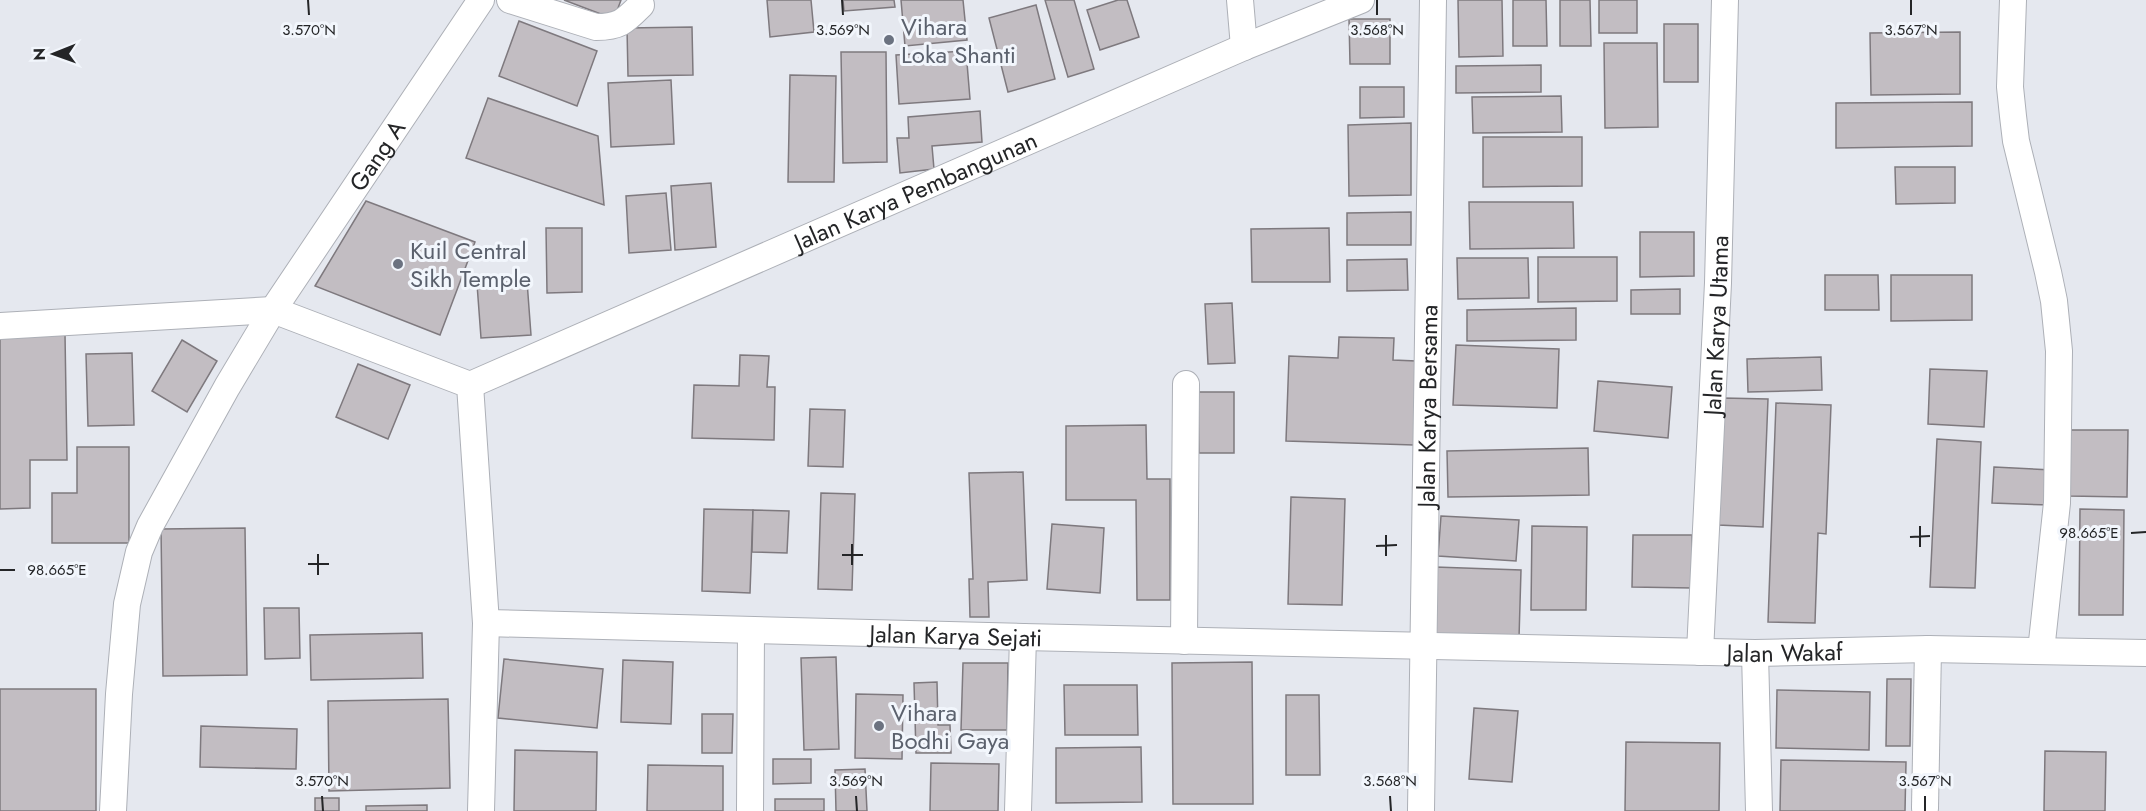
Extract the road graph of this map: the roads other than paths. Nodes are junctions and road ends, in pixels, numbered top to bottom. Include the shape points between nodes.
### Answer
1 (481, 0) edge
2 (510, 0) edge
3 (1240, 0) edge
4 (1361, 0) edge
5 (1433, 0) edge
6 (1725, 0) edge
7 (2013, 0) edge
8 (641, 5) dead end
9 (1244, 47) junction
10 (273, 310) junction
11 (0, 326) edge
12 (1186, 384) dead end
13 (471, 385) junction
14 (486, 622) junction
15 (752, 630) junction
16 (1023, 637) junction
17 (1184, 641) junction
18 (1423, 646) junction
19 (1928, 649) junction
20 (2041, 651) junction
21 (1700, 652) junction
22 (1755, 653) junction
23 (2146, 653) edge
24 (1925, 808) dead end
25 (113, 811) edge
26 (481, 811) edge
27 (750, 811) edge
28 (1018, 811) edge
29 (1421, 811) edge
30 (1759, 811) edge

1 - 10 street, Gang A
2 - 8 street via 596,27 624,22
3 - 9 street
4 - 9 street, Jalan Karya Pembangunan
5 - 18 street, Jalan Karya Bersama
6 - 21 street, Jalan Karya Utama via 1719,283
7 - 20 street via 2010,87 2016,141 2050,281 2059,351 2057,503
9 - 13 street, Jalan Karya Pembangunan
10 - 11 street
10 - 13 street
10 - 25 street, Gang A via 139,552 123,643
12 - 17 street
13 - 14 street
14 - 15 street, Jalan Karya Sejati
14 - 26 street
15 - 16 street, Jalan Karya Sejati
15 - 27 street
16 - 17 street, Jalan Karya Sejati
16 - 28 street
17 - 18 street, Jalan Karya Sejati
18 - 21 street, Jalan Wakaf
18 - 29 street, Jalan Karya Bersama
19 - 20 street, Jalan Wakaf
19 - 22 street, Jalan Wakaf
19 - 24 street
20 - 23 street, Jalan Wakaf
21 - 22 street, Jalan Wakaf
22 - 30 street

